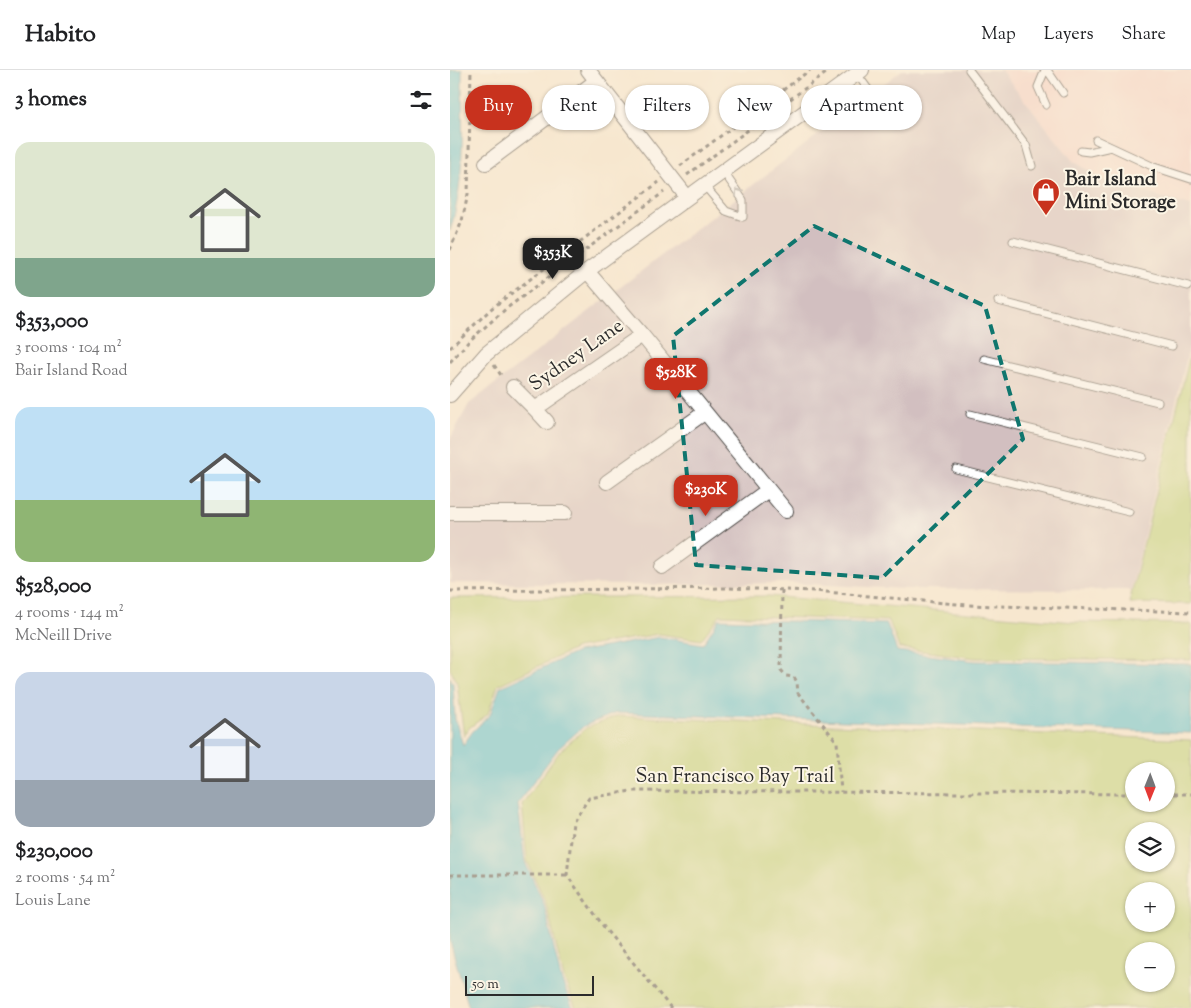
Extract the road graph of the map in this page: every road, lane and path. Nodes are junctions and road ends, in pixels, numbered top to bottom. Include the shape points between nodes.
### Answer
1 (471, 70) edge
2 (810, 70) edge
3 (830, 70) edge
4 (969, 70) edge
5 (1046, 70) edge
6 (859, 72) edge
7 (592, 75) edge
8 (867, 85) edge
9 (1062, 93) dead end
10 (1046, 105) dead end
11 (1096, 140) dead end
12 (1111, 147) junction
13 (1081, 150) dead end
14 (486, 163) dead end
15 (1032, 166) dead end
16 (723, 171) junction
17 (672, 179) junction
18 (1191, 179) edge
19 (704, 185) junction
20 (687, 197) junction
21 (1013, 241) dead end
22 (450, 250) edge
23 (587, 271) junction
24 (1188, 286) dead end
25 (998, 301) dead end
26 (642, 334) junction
27 (1172, 346) dead end
28 (450, 348) edge
29 (486, 354) junction
30 (984, 359) dead end
31 (450, 362) edge
32 (513, 387) joint
33 (450, 395) edge
34 (1158, 402) dead end
35 (535, 409) junction
36 (704, 413) junction
37 (970, 414) dead end
38 (547, 422) dead end
39 (1143, 457) dead end
40 (956, 469) dead end
41 (607, 482) dead end
42 (768, 490) junction
43 (786, 512) dead end
44 (1129, 512) dead end
45 (565, 513) dead end
46 (450, 514) edge
47 (662, 567) dead end
48 (450, 591) edge
49 (782, 592) junction
50 (1191, 612) edge
51 (841, 792) junction
52 (1125, 794) edge
53 (1175, 794) edge
54 (1191, 794) edge
55 (450, 875) edge
56 (567, 876) junction
57 (671, 1008) edge

1 - 22 path via 468,194 462,221
2 - 17 path
3 - 17 path
4 - 15 lane via 1026,145
5 - 9 lane
5 - 10 lane via 1038,87
6 - 8 lane
6 - 16 street
7 - 14 street
7 - 17 street
11 - 12 lane
12 - 13 lane via 1089,152
12 - 18 lane via 1154,167
16 - 19 street
19 -> 16 lane via 726,210 743,217 743,200
17 - 20 street
17 - 28 path via 492,308
17 - 31 path via 507,308
19 - 20 street
20 - 23 street
21 - 24 lane
23 - 26 street
23 - 29 street
25 - 27 lane
26 - 35 street, Sydney Lane
26 - 36 street
29 - 32 path
29 - 33 street
30 - 34 lane
32 - 35 street, Sydney Lane
35 - 38 street, Sydney Lane
36 - 41 street
36 - 42 street
37 - 39 lane
40 - 44 lane
42 - 43 street
42 - 47 street
45 - 46 street
48 - 49 path via 727,588
49 - 50 path via 967,605
49 - 51 path via 781,670 794,678 798,693 837,742
51 - 52 path, San Francisco Bay Trail
51 - 56 path, San Francisco Bay Trail via 631,791 589,798 573,822
53 - 54 path
55 - 56 path
56 - 57 path via 606,930

